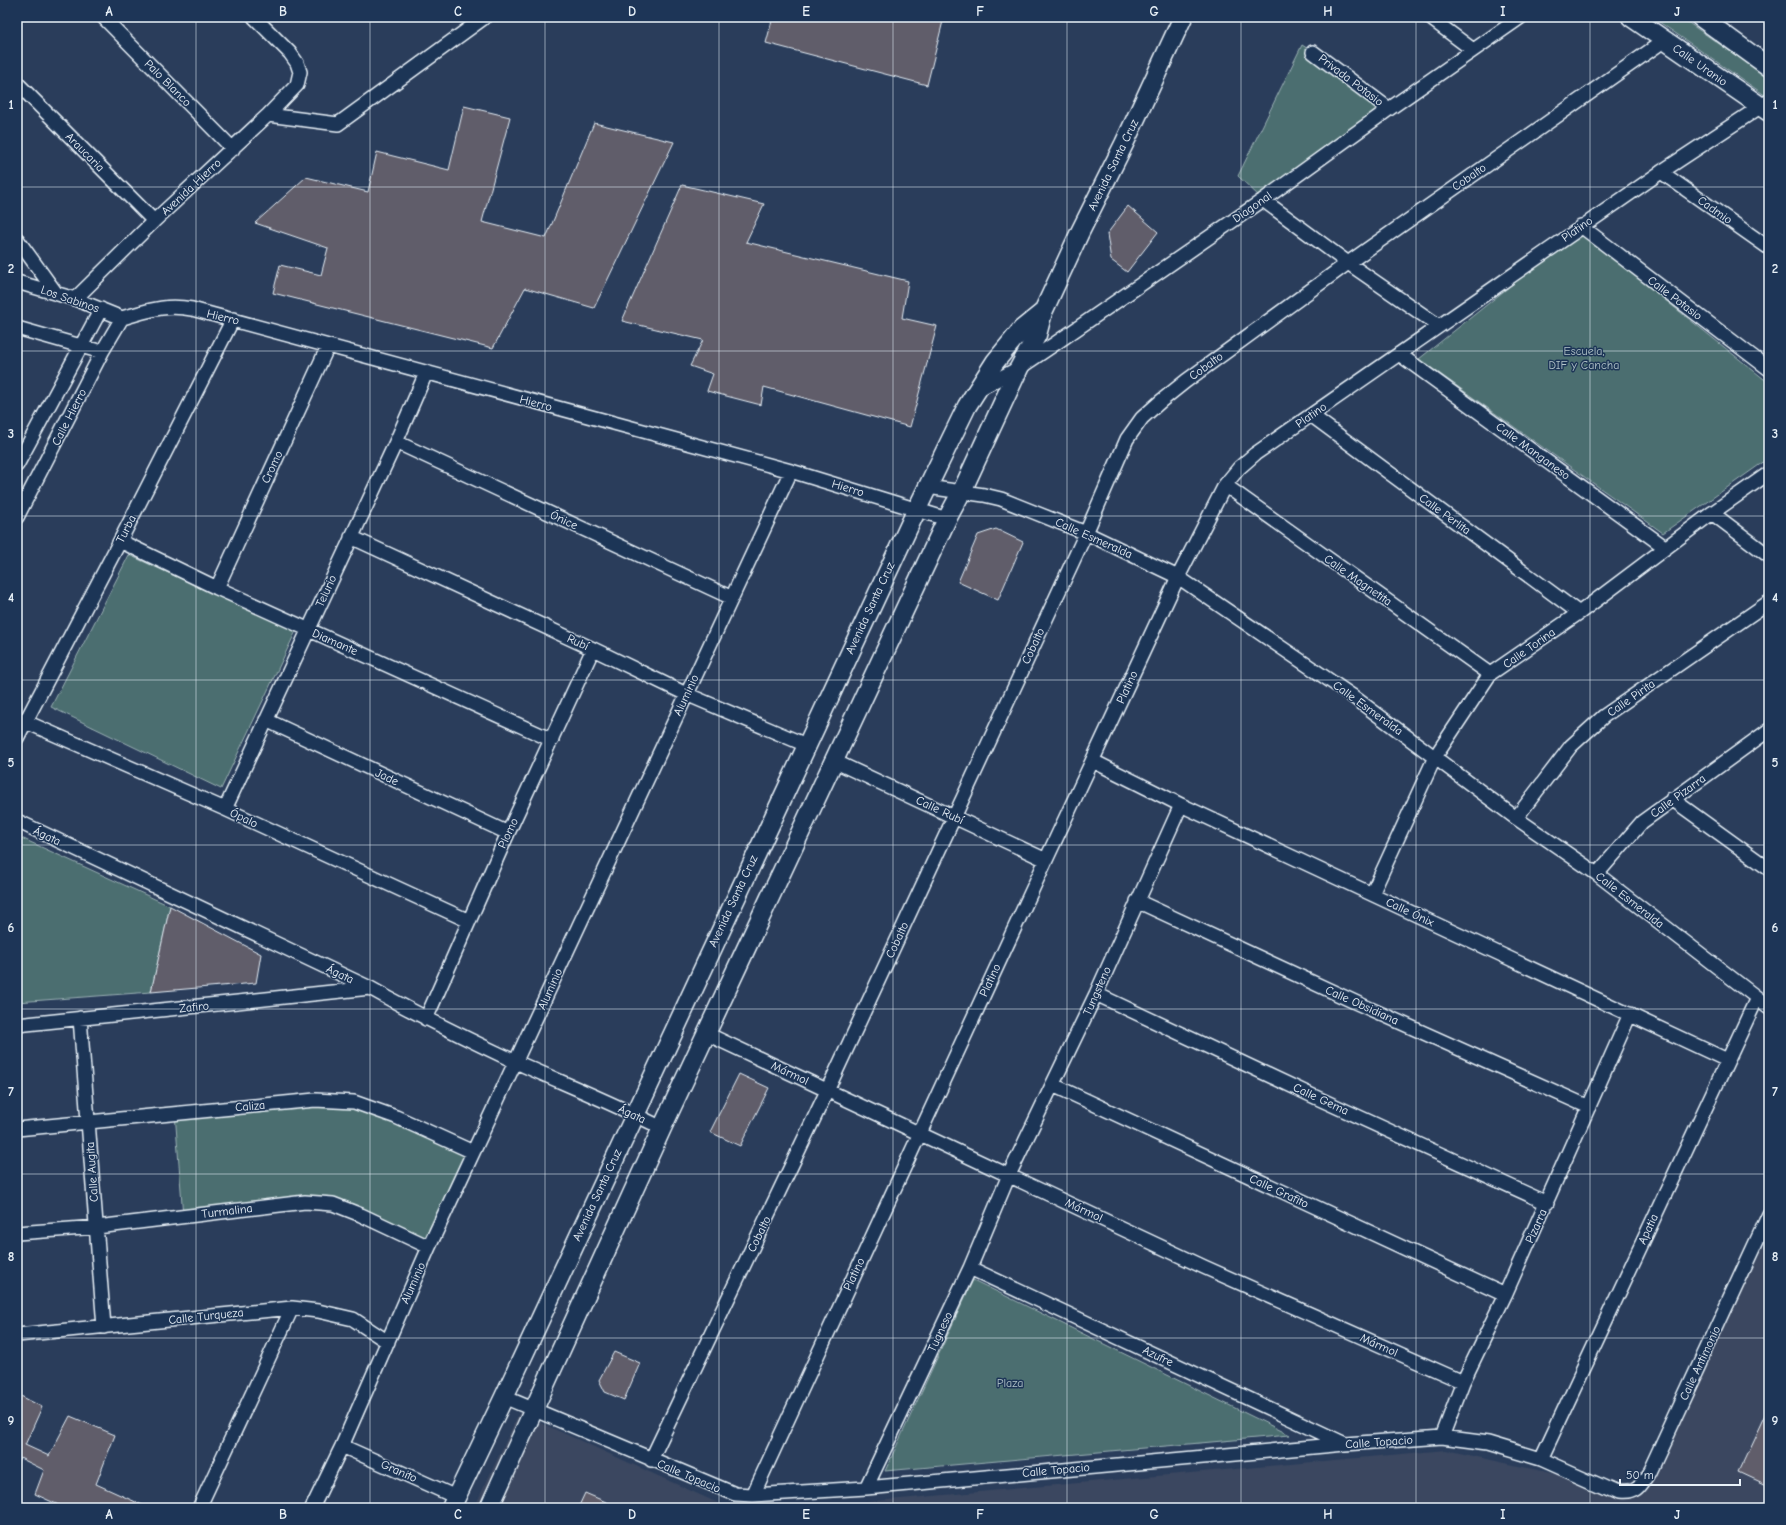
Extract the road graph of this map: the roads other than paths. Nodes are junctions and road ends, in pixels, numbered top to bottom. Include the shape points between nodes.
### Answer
1 (103, 17) edge
2 (254, 17) edge
3 (485, 17) edge
4 (1182, 17) edge
5 (1429, 17) edge
6 (1521, 17) edge
7 (1631, 17) edge
8 (1700, 17) edge
9 (1665, 40) junction
10 (1473, 50) junction
11 (1313, 52) dead end
12 (1769, 67) edge
13 (17, 83) edge
14 (1766, 107) edge
15 (1389, 109) junction
16 (268, 115) junction
17 (233, 149) junction
18 (1660, 172) junction
19 (1263, 200) junction
20 (154, 222) junction
21 (1581, 226) junction
22 (17, 239) edge
23 (1769, 248) edge
24 (1348, 263) junction
25 (17, 282) edge
26 (56, 293) junction
27 (75, 299) junction
28 (101, 309) junction
29 (122, 318) junction
30 (233, 319) junction
31 (1439, 326) junction
32 (17, 328) edge
33 (1029, 332) junction
34 (1056, 343) junction
35 (82, 346) junction
36 (328, 346) junction
37 (102, 352) junction
38 (1399, 354) junction
39 (1019, 368) junction
40 (1769, 368) edge
41 (426, 373) junction
42 (978, 389) junction
43 (1311, 415) junction
44 (396, 442) junction
45 (17, 465) edge
46 (791, 471) junction
47 (1769, 473) edge
48 (1225, 486) junction
49 (927, 487) junction
50 (962, 491) junction
51 (916, 509) junction
52 (1712, 513) junction
53 (17, 517) edge
54 (947, 519) junction
55 (1086, 532) junction
56 (351, 537) junction
57 (120, 542) junction
58 (1666, 548) junction
59 (1769, 556) edge
60 (1178, 577) junction
61 (217, 588) junction
62 (732, 598) junction
63 (1769, 602) edge
64 (1579, 613) junction
65 (308, 630) junction
66 (594, 649) junction
67 (1490, 674) junction
68 (686, 694) junction
69 (21, 720) edge
70 (266, 720) junction
71 (1767, 734) edge
72 (17, 738) edge
73 (552, 740) junction
74 (806, 745) junction
75 (1435, 757) junction
76 (834, 761) junction
77 (1093, 761) junction
78 (1672, 799) junction
79 (1181, 805) junction
80 (225, 810) junction
81 (954, 816) junction
82 (1516, 818) junction
83 (17, 821) edge
84 (508, 833) junction
85 (1046, 860) junction
86 (1769, 869) edge
87 (1598, 874) junction
88 (1372, 894) junction
89 (1137, 901) junction
90 (469, 921) junction
91 (370, 988) junction
92 (1096, 994) junction
93 (1757, 998) junction
94 (1769, 1007) edge
95 (1630, 1014) junction
96 (80, 1018) junction
97 (426, 1019) junction
98 (17, 1025) edge
99 (707, 1034) junction
100 (1727, 1060) junction
101 (516, 1062) junction
102 (1053, 1085) junction
103 (828, 1091) junction
104 (1589, 1107) junction
105 (634, 1114) junction
106 (88, 1122) junction
107 (662, 1128) junction
108 (17, 1129) edge
109 (919, 1135) junction
110 (473, 1152) junction
111 (1009, 1175) junction
112 (1547, 1203) junction
113 (1769, 1214) edge
114 (96, 1227) junction
115 (17, 1233) edge
116 (429, 1247) junction
117 (970, 1268) junction
118 (1505, 1295) junction
119 (292, 1308) junction
120 (104, 1327) junction
121 (17, 1335) edge
122 (388, 1342) junction
123 (1463, 1382) junction
124 (504, 1397) junction
125 (535, 1411) junction
126 (1442, 1437) junction
127 (1345, 1444) junction
128 (342, 1446) junction
129 (1540, 1459) junction
130 (651, 1460) junction
131 (866, 1488) junction
132 (1617, 1493) joint
133 (753, 1495) junction
134 (453, 1502) edge
135 (199, 1508) edge
136 (312, 1508) edge
137 (489, 1508) edge

1 - 17 street, Palo Blanco
2 - 16 street, Avenida Hierro via 290,53 300,72 293,91
3 - 16 street via 338,124
4 - 33 street, Avenida Santa Cruz via 1043,312
5 - 10 street
6 - 10 street, Diagonal
7 - 9 street, Calle Uranio
8 - 12 street
9 - 14 street, Calle Uranio
9 - 24 street, Cobalto
10 - 15 street, Diagonal
11 - 15 street, Privada Potasio
13 - 20 street, Araucaria
14 - 18 street, Platino
15 - 19 street, Diagonal
16 - 17 street, Avenida Hierro
17 - 20 street, Avenida Hierro
18 - 21 street, Platino
18 - 23 street, Cadmio
19 - 24 street
19 - 34 street, Diagonal
20 - 27 street, Avenida Hierro
21 - 31 street, Platino
21 - 40 street, Calle Potasio
22 - 26 street
24 - 31 street
24 - 55 street, Cobalto via 1186,381 1142,418 1127,439
25 - 26 street, Los Sabinos
26 - 27 street, Los Sabinos
27 - 28 street, Los Sabinos
28 - 29 street, Los Sabinos
28 - 35 street, Calle Hierro
29 - 30 street, Hierro via 175,306
29 - 37 street, Calle Hierro
30 - 36 street, Hierro
30 - 57 street, Turba
31 - 38 street, Platino
32 - 35 street
33 - 34 street
33 - 39 street, Avenida Santa Cruz
33 - 42 street, Avenida Santa Cruz via 1008,344
34 - 39 street, Diagonal
35 - 37 street
35 - 45 street, Calle Hierro
36 - 41 street, Hierro
36 - 61 street, Cromo
37 - 53 street, Calle Hierro
38 - 43 street, Platino
38 - 58 street, Calle Manganeso
39 - 42 street, Diagonal
39 - 50 street, Avenida Santa Cruz
41 - 44 street, Telurio
41 - 46 street, Hierro
42 - 49 street, Avenida Santa Cruz
43 - 48 street, Platino via 1255,454 1239,468
43 - 64 street, Calle Perlita
44 - 56 street, Telurio
44 - 62 street, Ónice
46 - 51 street, Hierro
46 - 62 street, Aluminio
47 - 52 street, Calle Torina
48 - 60 street, Platino
48 - 67 street, Calle Magnetita
49 - 50 street, Calle Esmeralda
49 - 51 street, Avenida Santa Cruz
50 - 54 street, Avenida Santa Cruz
50 - 55 street, Calle Esmeralda via 1001,499
51 - 54 street, Hierro
51 - 74 street, Avenida Santa Cruz
52 - 58 street, Calle Torina
52 - 59 street
54 - 76 street, Avenida Santa Cruz
55 - 60 street, Calle Esmeralda
55 - 81 street, Cobalto
56 - 65 street, Telurio
56 - 66 street, Rubí
57 - 61 street, Diamante
57 - 69 street, Turba
58 - 64 street, Calle Torina
60 - 75 street, Calle Esmeralda via 1351,695
60 - 77 street, Platino
61 - 65 street, Diamante
62 - 68 street, Aluminio
63 - 82 street, Calle Pirita via 1604,716 1571,746
64 - 67 street, Calle Torina
65 - 70 street, Telurio
65 - 73 street, Diamante
66 - 68 street, Rubí
66 - 73 street, Plomo
67 - 75 street, Calle Torina
68 - 74 street, Rubí
68 - 101 street, Aluminio
69 - 72 street, Turba
69 - 80 street, Ópalo
70 - 80 street, Telurio
70 - 84 street, Jade
71 - 78 street, Calle Pizarra
73 - 84 street, Plomo
74 - 105 street, Avenida Santa Cruz
75 - 82 street, Calle Esmeralda
75 - 88 street, Calle Torina
76 - 81 street, Calle Rubí
76 - 99 street, Avenida Santa Cruz
77 - 79 street, Calle Ónix
77 - 85 street, Platino
78 - 86 street
78 - 87 street, Calle Pizarra via 1642,822
79 - 88 street, Calle Ónix
79 - 89 street, Tungsteno
80 - 90 street, Ópalo
81 - 85 street, Calle Rubí
81 - 103 street, Cobalto
82 - 87 street, Calle Esmeralda
83 - 91 street, Ágata
84 - 90 street, Plomo
85 - 109 street, Platino
87 - 93 street, Calle Esmeralda
88 - 95 street, Calle Ónix
89 - 92 street, Tungsteno
89 - 104 street, Calle Obsidiana
90 - 97 street, Plomo
91 - 96 street, Zafiro
91 - 97 street, Ágata
92 - 102 street, Tungsteno
92 - 112 street, Calle Gema
93 - 94 street, Calle Esmeralda
93 - 100 street, Apatia
95 - 100 street, Calle Ónix
95 - 104 street, Pizarra
96 - 98 street, Zafiro
96 - 106 street, Calle Augita
97 - 101 street, Ágata
99 - 103 street, Mármol
99 - 107 street, Avenida Santa Cruz
100 - 129 street, Apatia
101 - 105 street, Ágata
101 - 110 street, Aluminio
102 - 111 street, Tungsteno
102 - 118 street, Calle Grafito
103 - 109 street, Mármol
103 - 130 street, Cobalto
104 - 112 street, Pizarra
105 - 107 street, Ágata
105 - 124 street, Avenida Santa Cruz
106 - 108 street, Caliza
106 - 110 street, Caliza via 315,1100 354,1102 396,1117
106 - 114 street, Calle Augita
107 - 125 street, Avenida Santa Cruz
109 - 111 street, Mármol
109 - 133 street, Platino
110 - 116 street, Aluminio
111 - 117 street, Tugneso
111 - 123 street, Mármol via 1204,1267
112 - 118 street, Pizarra
113 - 132 street, Calle Antimonio via 1650,1471 1637,1490 1626,1494
114 - 115 street, Turmalina
114 - 116 street, Turmalina via 305,1202 333,1204
114 - 120 street, Calle Augita
116 - 122 street, Aluminio
117 - 127 street, Azufre
117 - 131 street, Tugneso
118 - 123 street, Pizarra
119 - 120 street, Calle Turqueza
119 - 122 street, Calle Turqueza via 353,1319
119 - 135 street
120 - 121 street, Calle Turqueza
122 - 128 street, Aluminio
123 - 126 street, Pizarra
124 - 125 street, Calle Topacio
124 - 134 street, Avenida Santa Cruz
125 - 130 street, Calle Topacio
125 - 137 street, Avenida Santa Cruz
126 - 127 street, Calle Topacio
126 - 129 street, Calle Topacio via 1488,1443
127 - 131 street, Calle Topacio
128 - 134 street, Granito
128 - 136 street, Aluminio
129 - 132 street, Calle Topacio
130 - 133 street, Calle Topacio via 734,1494
131 - 133 street, Calle Topacio

